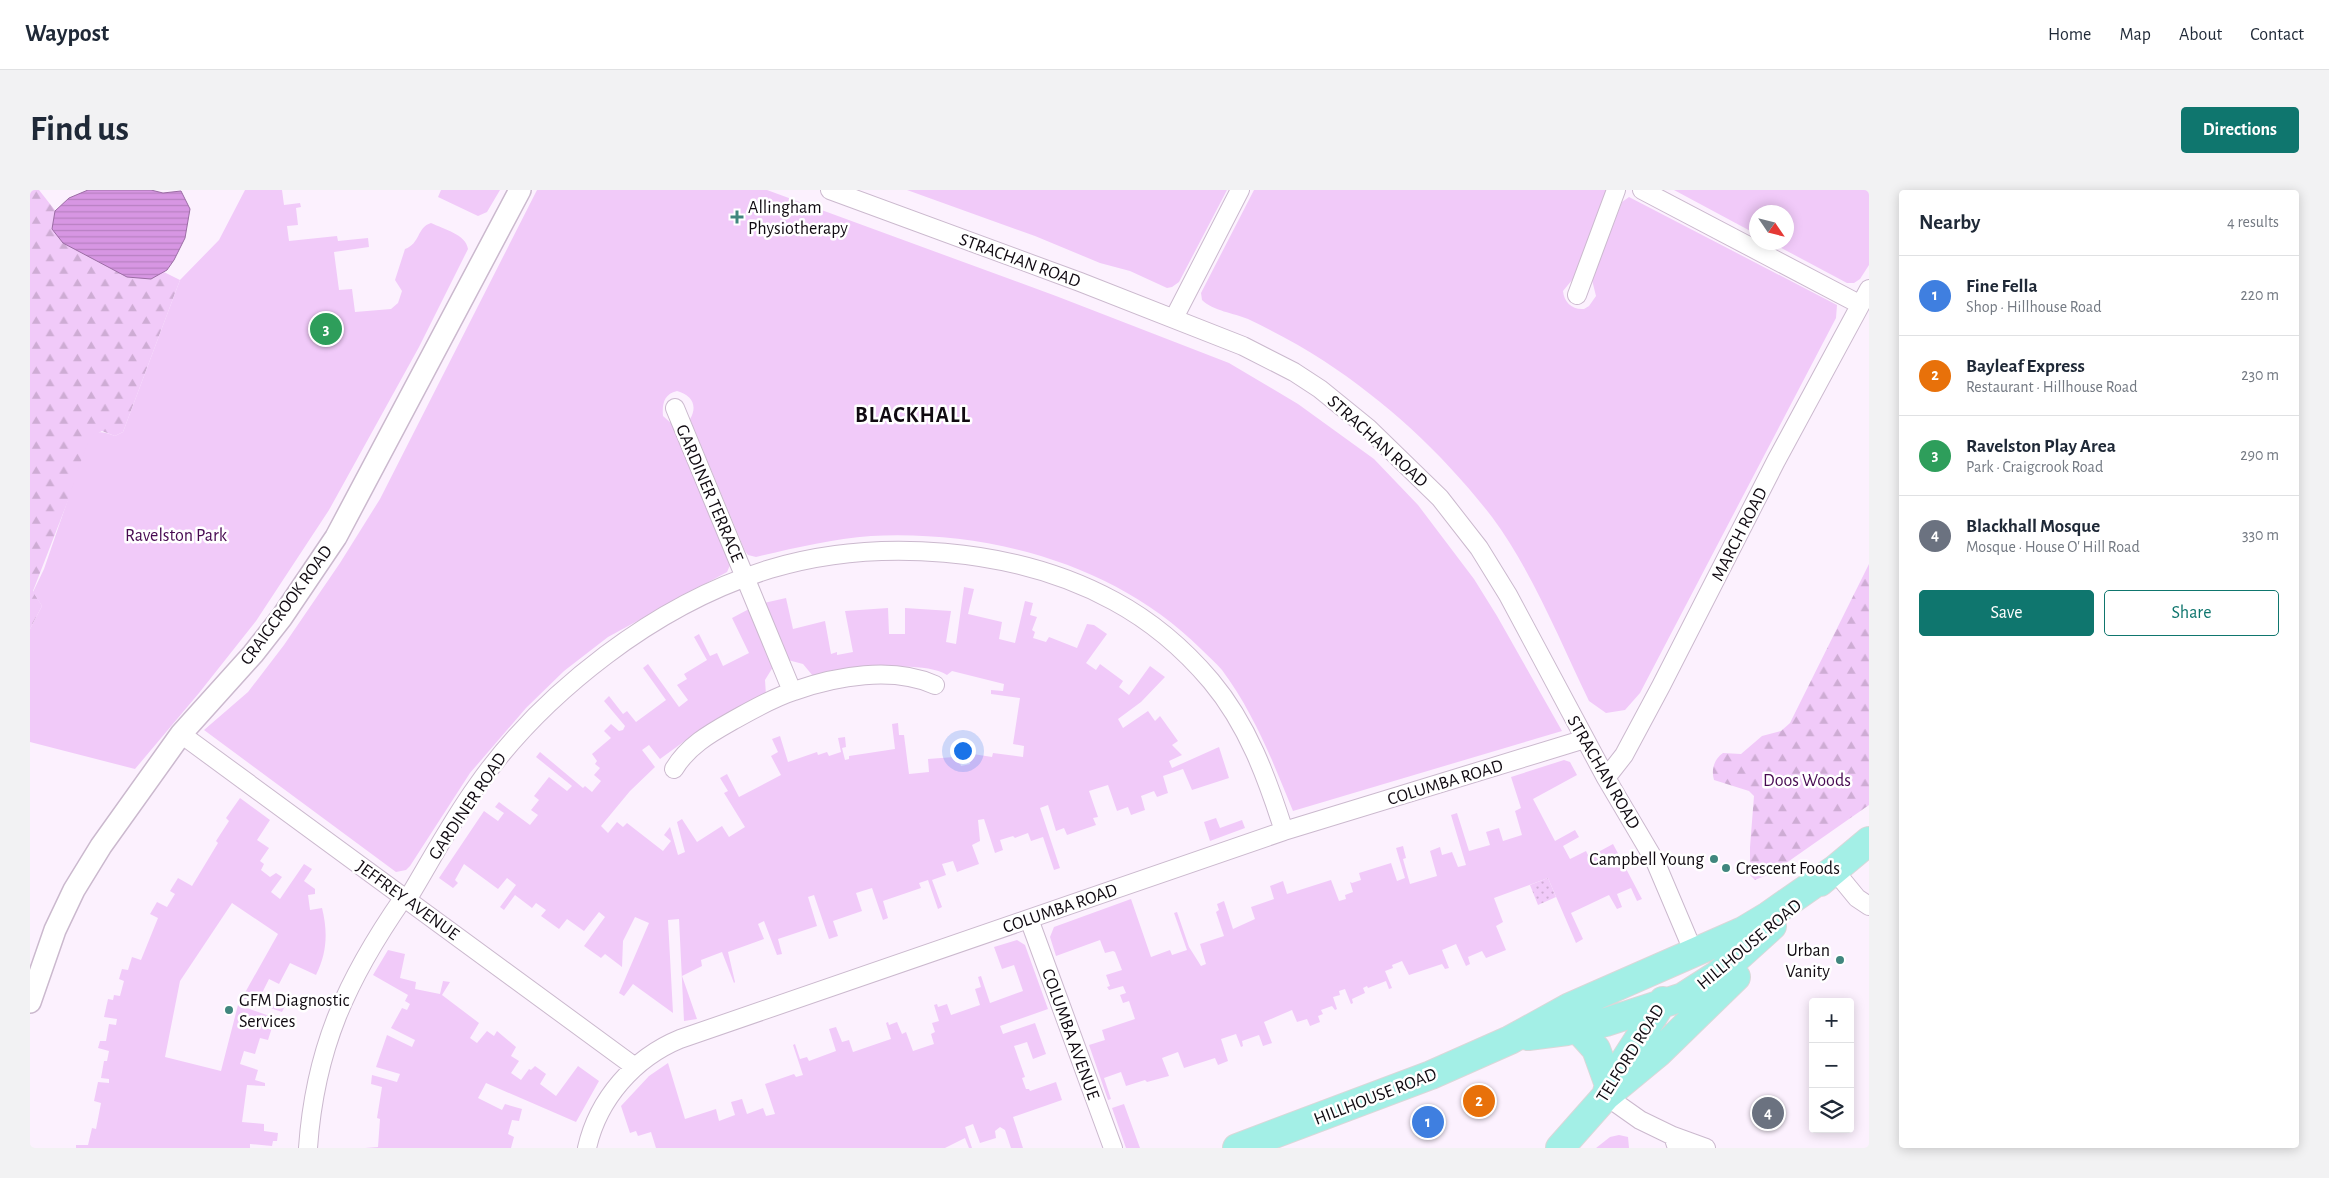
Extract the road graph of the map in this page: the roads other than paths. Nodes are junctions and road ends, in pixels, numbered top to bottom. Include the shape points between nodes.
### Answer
1 (520, 190) edge
2 (830, 190) edge
3 (1240, 190) edge
4 (1616, 190) edge
5 (1642, 190) edge
6 (1869, 289) edge
7 (1577, 295) dead end
8 (1859, 304) junction
9 (1174, 318) junction
10 (675, 408) dead end
11 (745, 577) junction
12 (935, 685) dead end
13 (792, 691) junction
14 (181, 734) junction
15 (1585, 739) junction
16 (674, 768) dead end
17 (1606, 778) junction
18 (1284, 831) junction
19 (1869, 841) edge
20 (1834, 870) junction
21 (405, 899) junction
22 (1869, 906) edge
23 (1029, 919) junction
24 (1780, 920) junction
25 (1694, 953) junction
26 (1703, 985) junction
27 (30, 1002) edge
28 (1660, 1006) junction
29 (1698, 1015) junction
30 (1578, 1029) junction
31 (1510, 1040) junction
32 (635, 1067) junction
33 (1608, 1090) junction
34 (1675, 1142) edge
35 (308, 1148) edge
36 (587, 1148) edge
37 (1113, 1148) edge
38 (1238, 1148) edge
39 (1560, 1148) edge
40 (1706, 1148) edge

1 - 14 street, CRAIGCROOK ROAD via 336,537 253,654
2 - 9 street, STRACHAN ROAD
3 - 9 street
4 - 7 street
5 - 8 street
6 - 8 street, MARCH ROAD
8 - 17 street, MARCH ROAD via 1657,695 1624,755
9 - 15 street, STRACHAN ROAD via 1264,356 1314,385 1368,428 1440,498 1479,548 1508,595
10 - 11 street, GARDINER TERRACE
11 - 13 street, GARDINER TERRACE
11 - 18 street, GARDINER ROAD via 821,558 865,552 916,552 961,555 1022,566 1098,592 1134,612 1162,633 1212,683 1249,739
11 - 21 street, GARDINER ROAD via 694,600 644,629 593,666 538,713 476,787
12 - 13 street via 914,677 880,676 828,682
13 - 16 street via 706,736 689,749
14 - 21 street, JEFFREY AVENUE
14 - 27 street, CRAIGCROOK ROAD via 74,890 55,930
15 - 17 street, STRACHAN ROAD
15 - 18 street, COLUMBA ROAD
17 - 25 street, STRACHAN ROAD via 1655,861
18 - 23 street, COLUMBA ROAD
19 - 20 main road, HILLHOUSE ROAD
20 - 22 street
20 - 24 main road, HILLHOUSE ROAD
20 - 25 main road, HILLHOUSE ROAD via 1756,923
20 - 29 main road
21 - 32 street, JEFFREY AVENUE
21 - 35 street, GARDINER ROAD via 360,966 334,1022 313,1099
23 - 32 street, COLUMBA ROAD via 680,1039 660,1048
23 - 37 street, COLUMBA AVENUE
24 - 25 main road via 1763,926 1721,960 1706,961
24 - 26 main road, HILLHOUSE ROAD
25 - 26 main road
25 - 28 main road, TELFORD ROAD
25 - 31 main road, HILLHOUSE ROAD via 1570,1007
26 - 28 main road, HILLHOUSE ROAD
26 - 29 main road
28 - 30 main road, HILLHOUSE ROAD
28 - 33 main road, TELFORD ROAD
29 - 33 main road via 1647,1063
30 - 31 main road, HILLHOUSE ROAD
30 - 33 main road via 1596,1049
31 - 38 main road, HILLHOUSE ROAD via 1431,1075
32 - 36 street, COLUMBA ROAD via 609,1099
33 - 34 street via 1640,1120
33 - 39 main road, TELFORD ROAD
34 - 40 street

